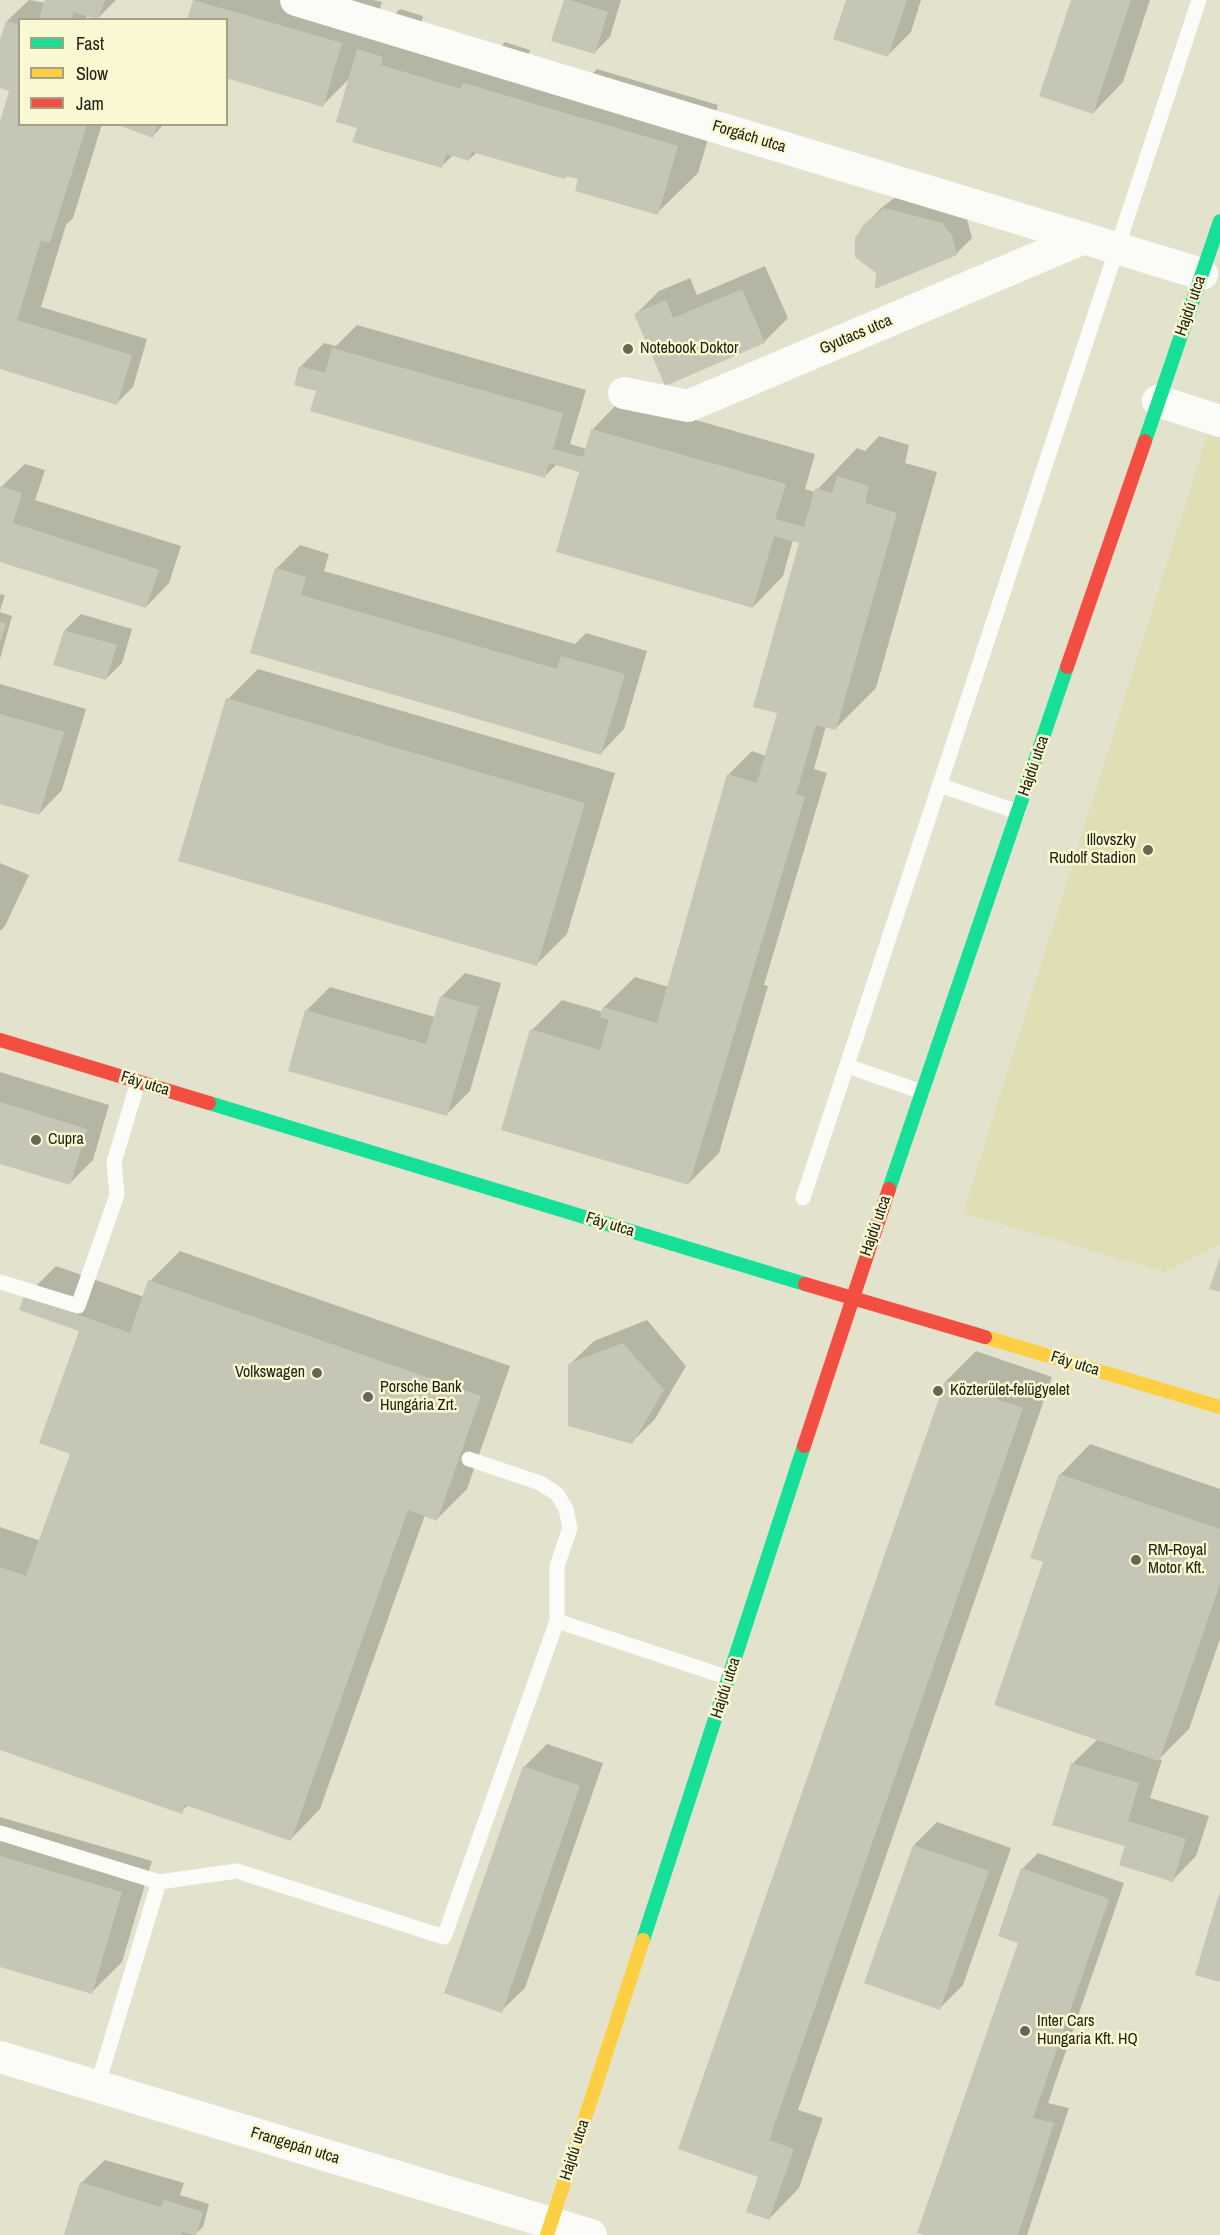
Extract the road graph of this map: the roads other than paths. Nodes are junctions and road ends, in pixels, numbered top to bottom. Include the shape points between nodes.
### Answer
1 (296, 0) edge
2 (1199, 0) edge
3 (1220, 221) edge
4 (1084, 238) junction
5 (1117, 247) junction
6 (1202, 274) junction
7 (624, 393) dead end
8 (1158, 401) junction
9 (1220, 421) edge
10 (939, 785) junction
11 (1018, 812) junction
12 (0, 1040) edge
13 (847, 1066) junction
14 (138, 1082) junction
15 (922, 1092) junction
16 (803, 1198) dead end
17 (0, 1282) edge
18 (852, 1298) junction
19 (1220, 1407) edge
20 (469, 1459) dead end
21 (557, 1621) junction
22 (729, 1678) junction
23 (0, 1833) edge
24 (159, 1882) junction
25 (0, 2057) edge
26 (98, 2087) junction
27 (549, 2229) edge
28 (591, 2235) edge

1 - 4 street, Forgách utca
2 - 5 lane
3 - 6 street, Hajdú utca
4 - 5 street, Forgách utca
4 - 7 street, Gyutacs utca via 688,406
5 - 6 street, Forgách utca
5 - 10 lane
6 - 8 street, Hajdú utca
8 - 9 street
8 - 11 street, Hajdú utca
10 - 11 lane
10 - 13 lane
11 - 15 street, Hajdú utca
12 - 14 street, Fáy utca
13 - 15 lane
13 - 16 lane
14 - 17 lane via 114,1162 117,1195 78,1306
14 - 18 street, Fáy utca
15 - 18 street, Hajdú utca
18 - 19 street, Fáy utca
18 - 22 street, Hajdú utca
20 - 21 lane via 540,1483 556,1494 566,1509 570,1528 557,1566
21 - 22 lane
21 - 24 lane via 444,1937 237,1871
22 - 27 street, Hajdú utca
23 - 24 lane
24 - 26 lane
25 - 26 street, Frangepán utca
26 - 27 street, Frangepán utca
27 - 28 street, Frangepán utca

